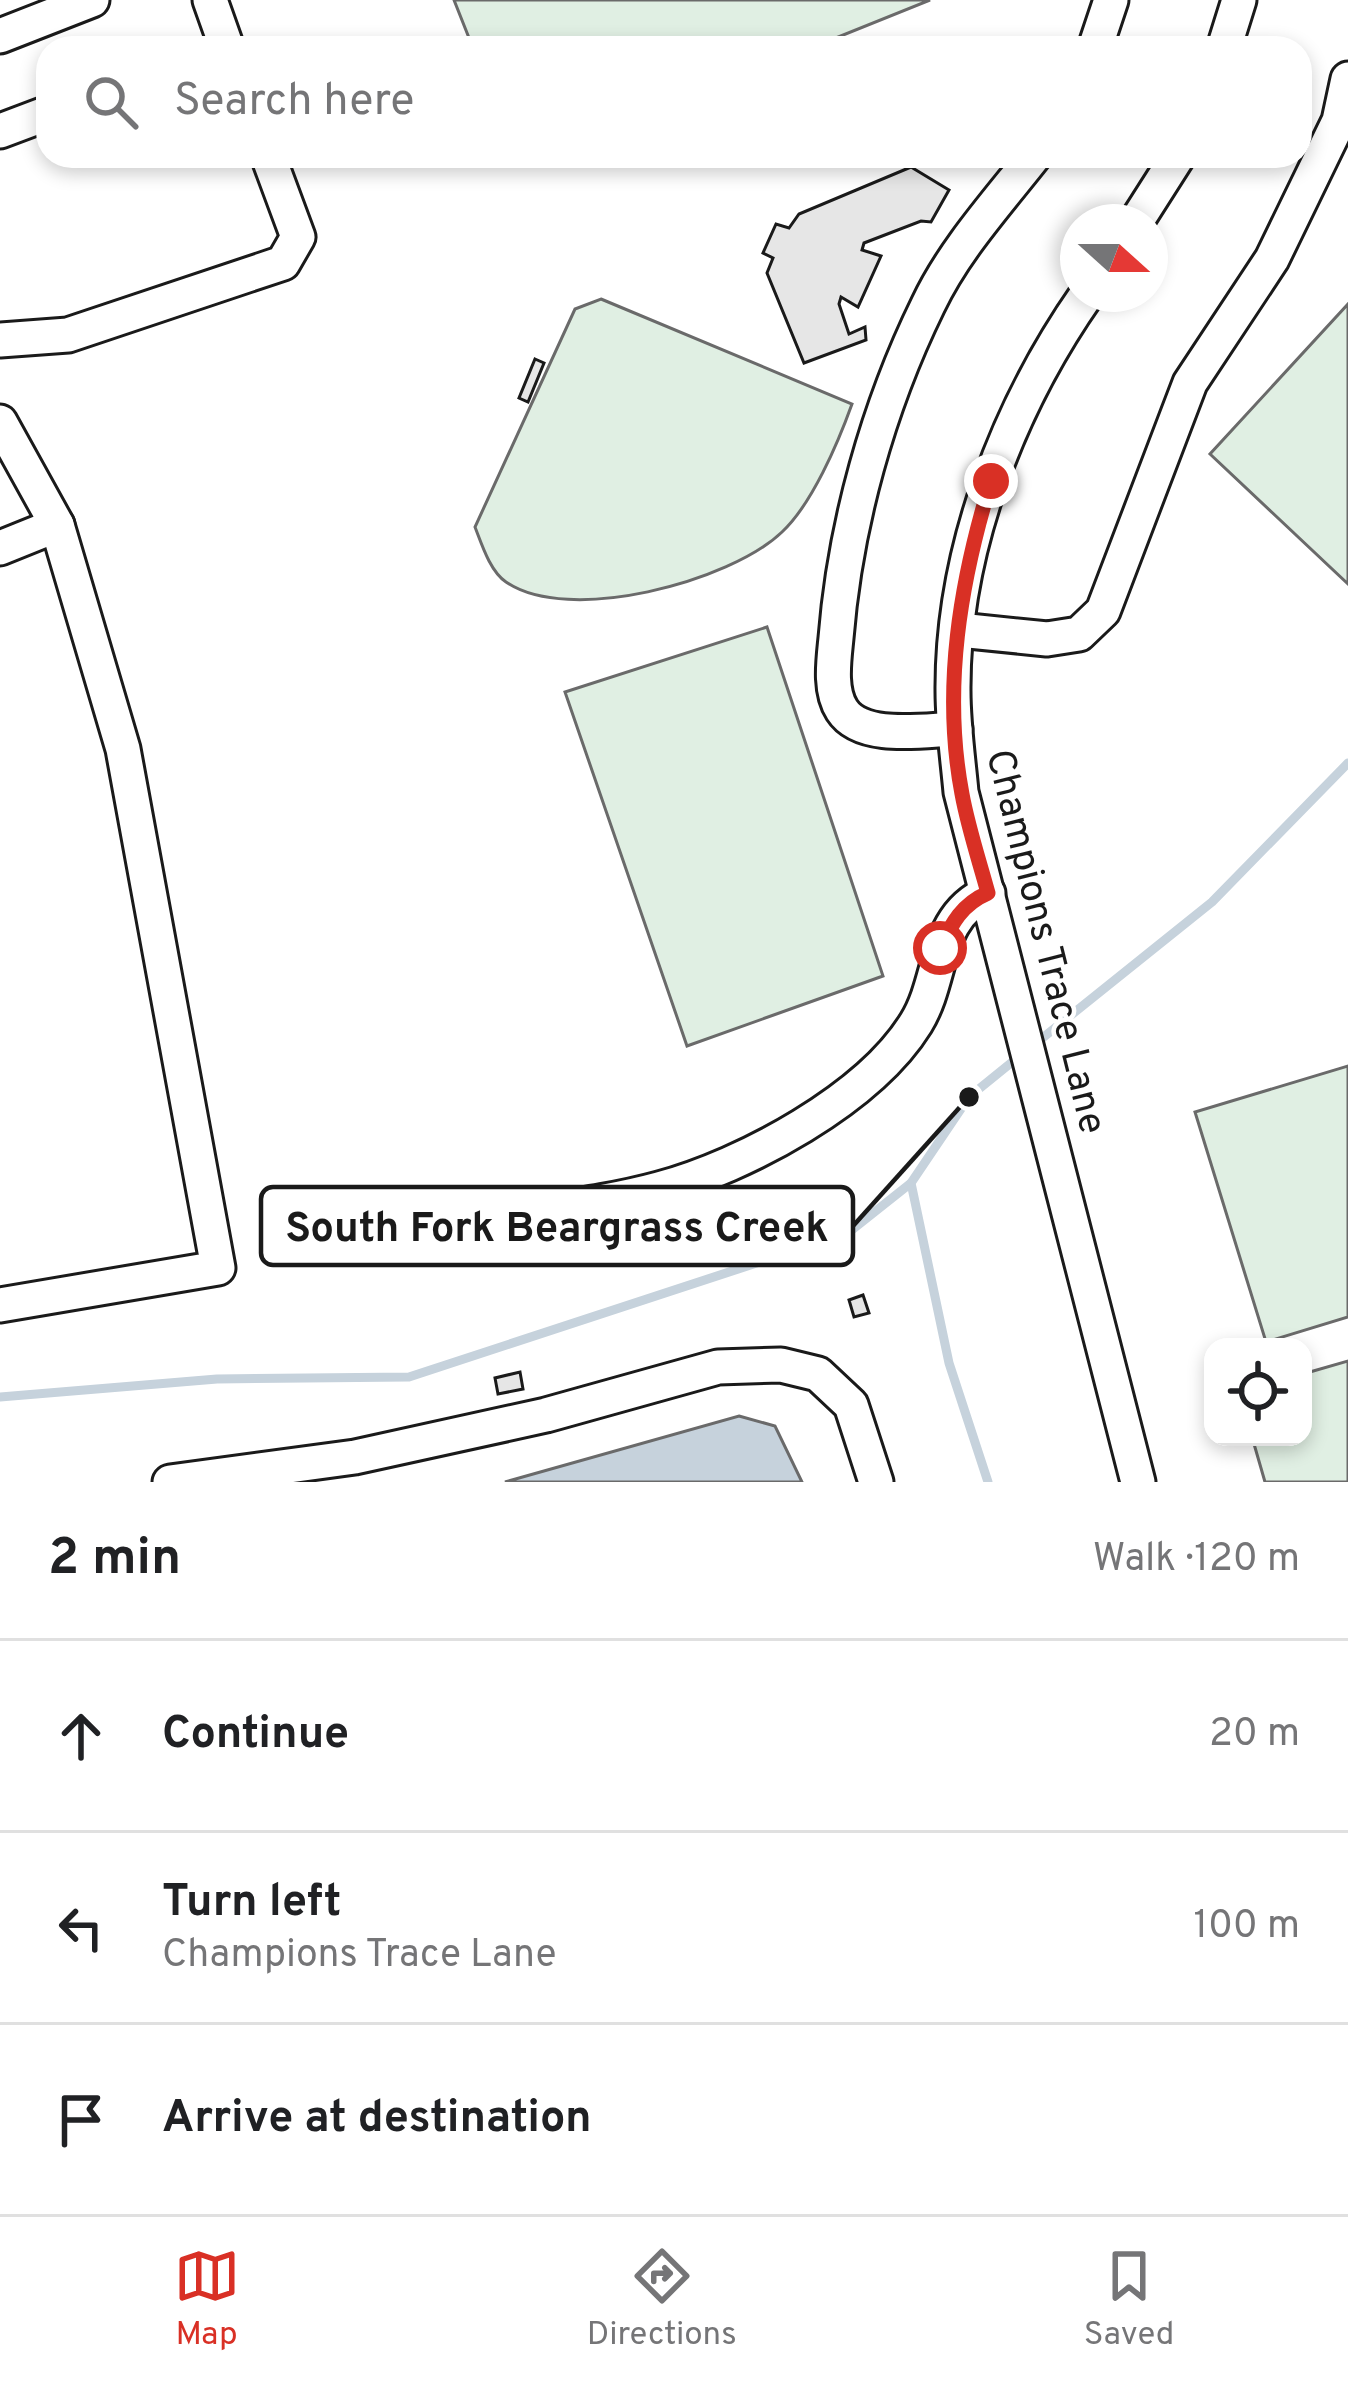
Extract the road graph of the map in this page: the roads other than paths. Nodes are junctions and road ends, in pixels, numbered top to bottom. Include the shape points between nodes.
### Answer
1 (92, 0) edge
2 (210, 0) edge
3 (1111, 0) edge
4 (1238, 0) edge
5 (0, 36) edge
6 (220, 36) edge
7 (1099, 36) edge
8 (1227, 36) edge
9 (1348, 79) edge
10 (36, 117) edge
11 (0, 131) edge
12 (272, 168) edge
13 (1024, 168) edge
14 (1170, 168) edge
15 (1147, 204) edge
16 (1074, 312) edge
17 (0, 340) edge
18 (0, 422) edge
19 (57, 525) junction
20 (0, 548) edge
21 (959, 630) junction
22 (955, 729) junction
23 (988, 893) junction
24 (524, 1214) dead end
25 (0, 1305) edge
26 (253, 1476) edge
27 (170, 1482) edge
28 (876, 1482) edge
29 (1138, 1482) edge

1 - 5 street
2 - 6 street
3 - 7 street
4 - 8 street
9 - 21 street via 1339,121 1272,259 1190,383 1103,610 1079,634 1063,637
10 - 11 street
12 - 17 street via 298,238 284,263 68,335
13 - 22 street via 929,303 862,484 841,581 833,675 842,710 862,725
14 - 15 street
16 - 21 street, Champions Trace Lane via 991,481
18 - 19 street
19 - 20 street
19 - 25 street via 123,749 218,1268
21 - 22 street, Champions Trace Lane
22 - 23 street, Champions Trace Lane
23 - 24 street via 953,921 920,1017 861,1088 709,1173
23 - 29 street, Champions Trace Lane
26 - 27 street
26 - 28 street via 546,1415 718,1366 781,1365 818,1373 851,1405

